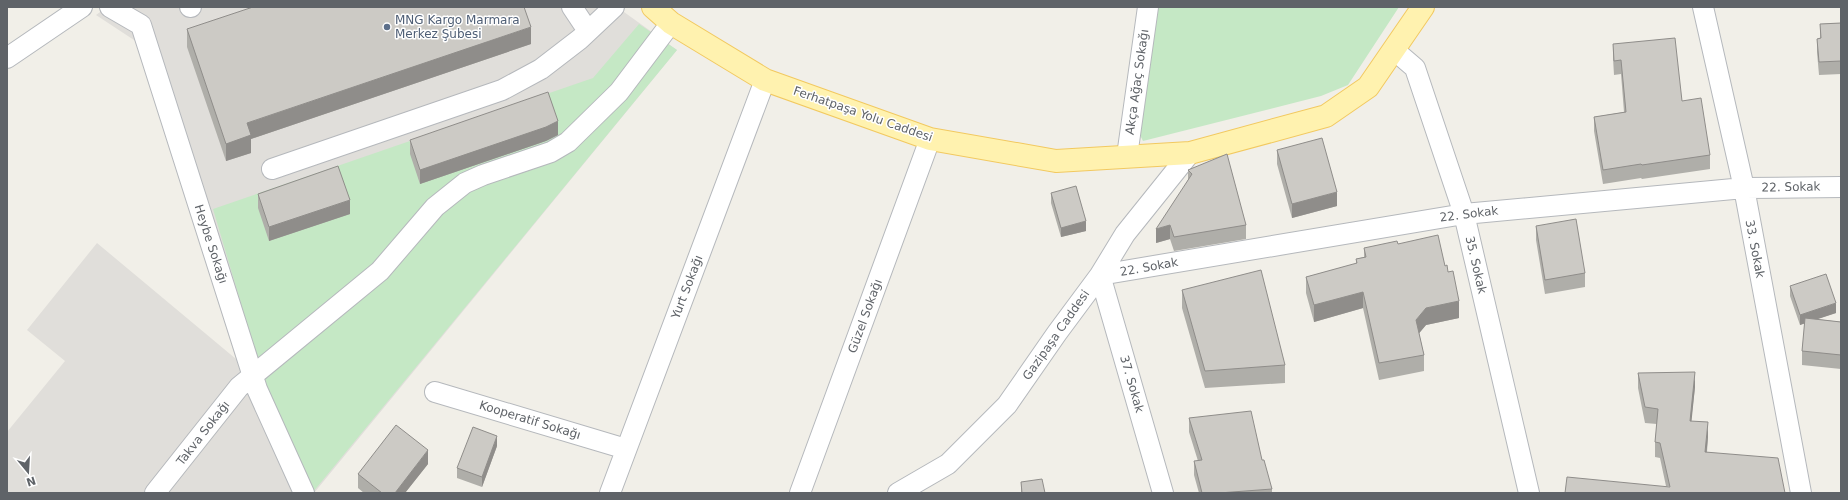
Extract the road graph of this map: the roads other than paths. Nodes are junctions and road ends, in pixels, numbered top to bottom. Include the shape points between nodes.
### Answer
1 (82, 7) edge
2 (110, 7) edge
3 (572, 7) edge
4 (614, 7) edge
5 (653, 7) edge
6 (1148, 7) edge
7 (1423, 7) edge
8 (1703, 7) edge
9 (671, 23) junction
10 (588, 32) junction
11 (1394, 50) junction
12 (7, 58) edge
13 (765, 80) junction
14 (930, 139) junction
15 (1190, 153) junction
16 (1127, 156) junction
17 (272, 169) dead end
18 (1841, 186) edge
19 (1744, 188) junction
20 (1464, 214) junction
21 (1100, 275) junction
22 (253, 375) junction
23 (435, 392) dead end
24 (626, 449) junction
25 (155, 493) edge
26 (304, 493) edge
27 (610, 493) edge
28 (800, 493) edge
29 (898, 493) edge
30 (1163, 493) edge
31 (1529, 493) edge
32 (1801, 493) edge

1 - 12 street
2 - 22 street, Heybe Sokağı via 141,25
3 - 10 street
4 - 10 street
5 - 9 main road, Ferhatpaşa Yolu Caddesi
6 - 16 street, Akça Ağaç Sokağı
7 - 11 main road, Ferhatpaşa Yolu Caddesi
8 - 19 street, 33. Sokak
9 - 13 main road, Ferhatpaşa Yolu Caddesi
9 - 22 street, Takva Sokağı via 619,92 568,142 551,152 483,175 449,194 380,270
10 - 17 street via 541,69 502,90
11 - 15 main road, Ferhatpaşa Yolu Caddesi via 1368,87 1326,116
11 - 20 street, 35. Sokak via 1415,68
13 - 14 main road, Ferhatpaşa Yolu Caddesi
13 - 24 street, Yurt Sokağı
14 - 16 main road, Ferhatpaşa Yolu Caddesi via 1056,160
14 - 28 street, Güzel Sokağı
15 - 16 main road, Ferhatpaşa Yolu Caddesi
15 - 21 street, Gazipaşa Caddesi via 1125,234
18 - 19 street, 22. Sokak
19 - 20 street, 22. Sokak
19 - 32 street, 33. Sokak
20 - 21 street, 22. Sokak
20 - 31 street, 35. Sokak
21 - 29 street, Gazipaşa Caddesi via 1008,405 948,464
21 - 30 street, 37. Sokak
22 - 25 street, Takva Sokağı via 239,386
22 - 26 street, Heybe Sokağı
23 - 24 street, Kooperatif Sokağı
24 - 27 street, Yurt Sokağı

